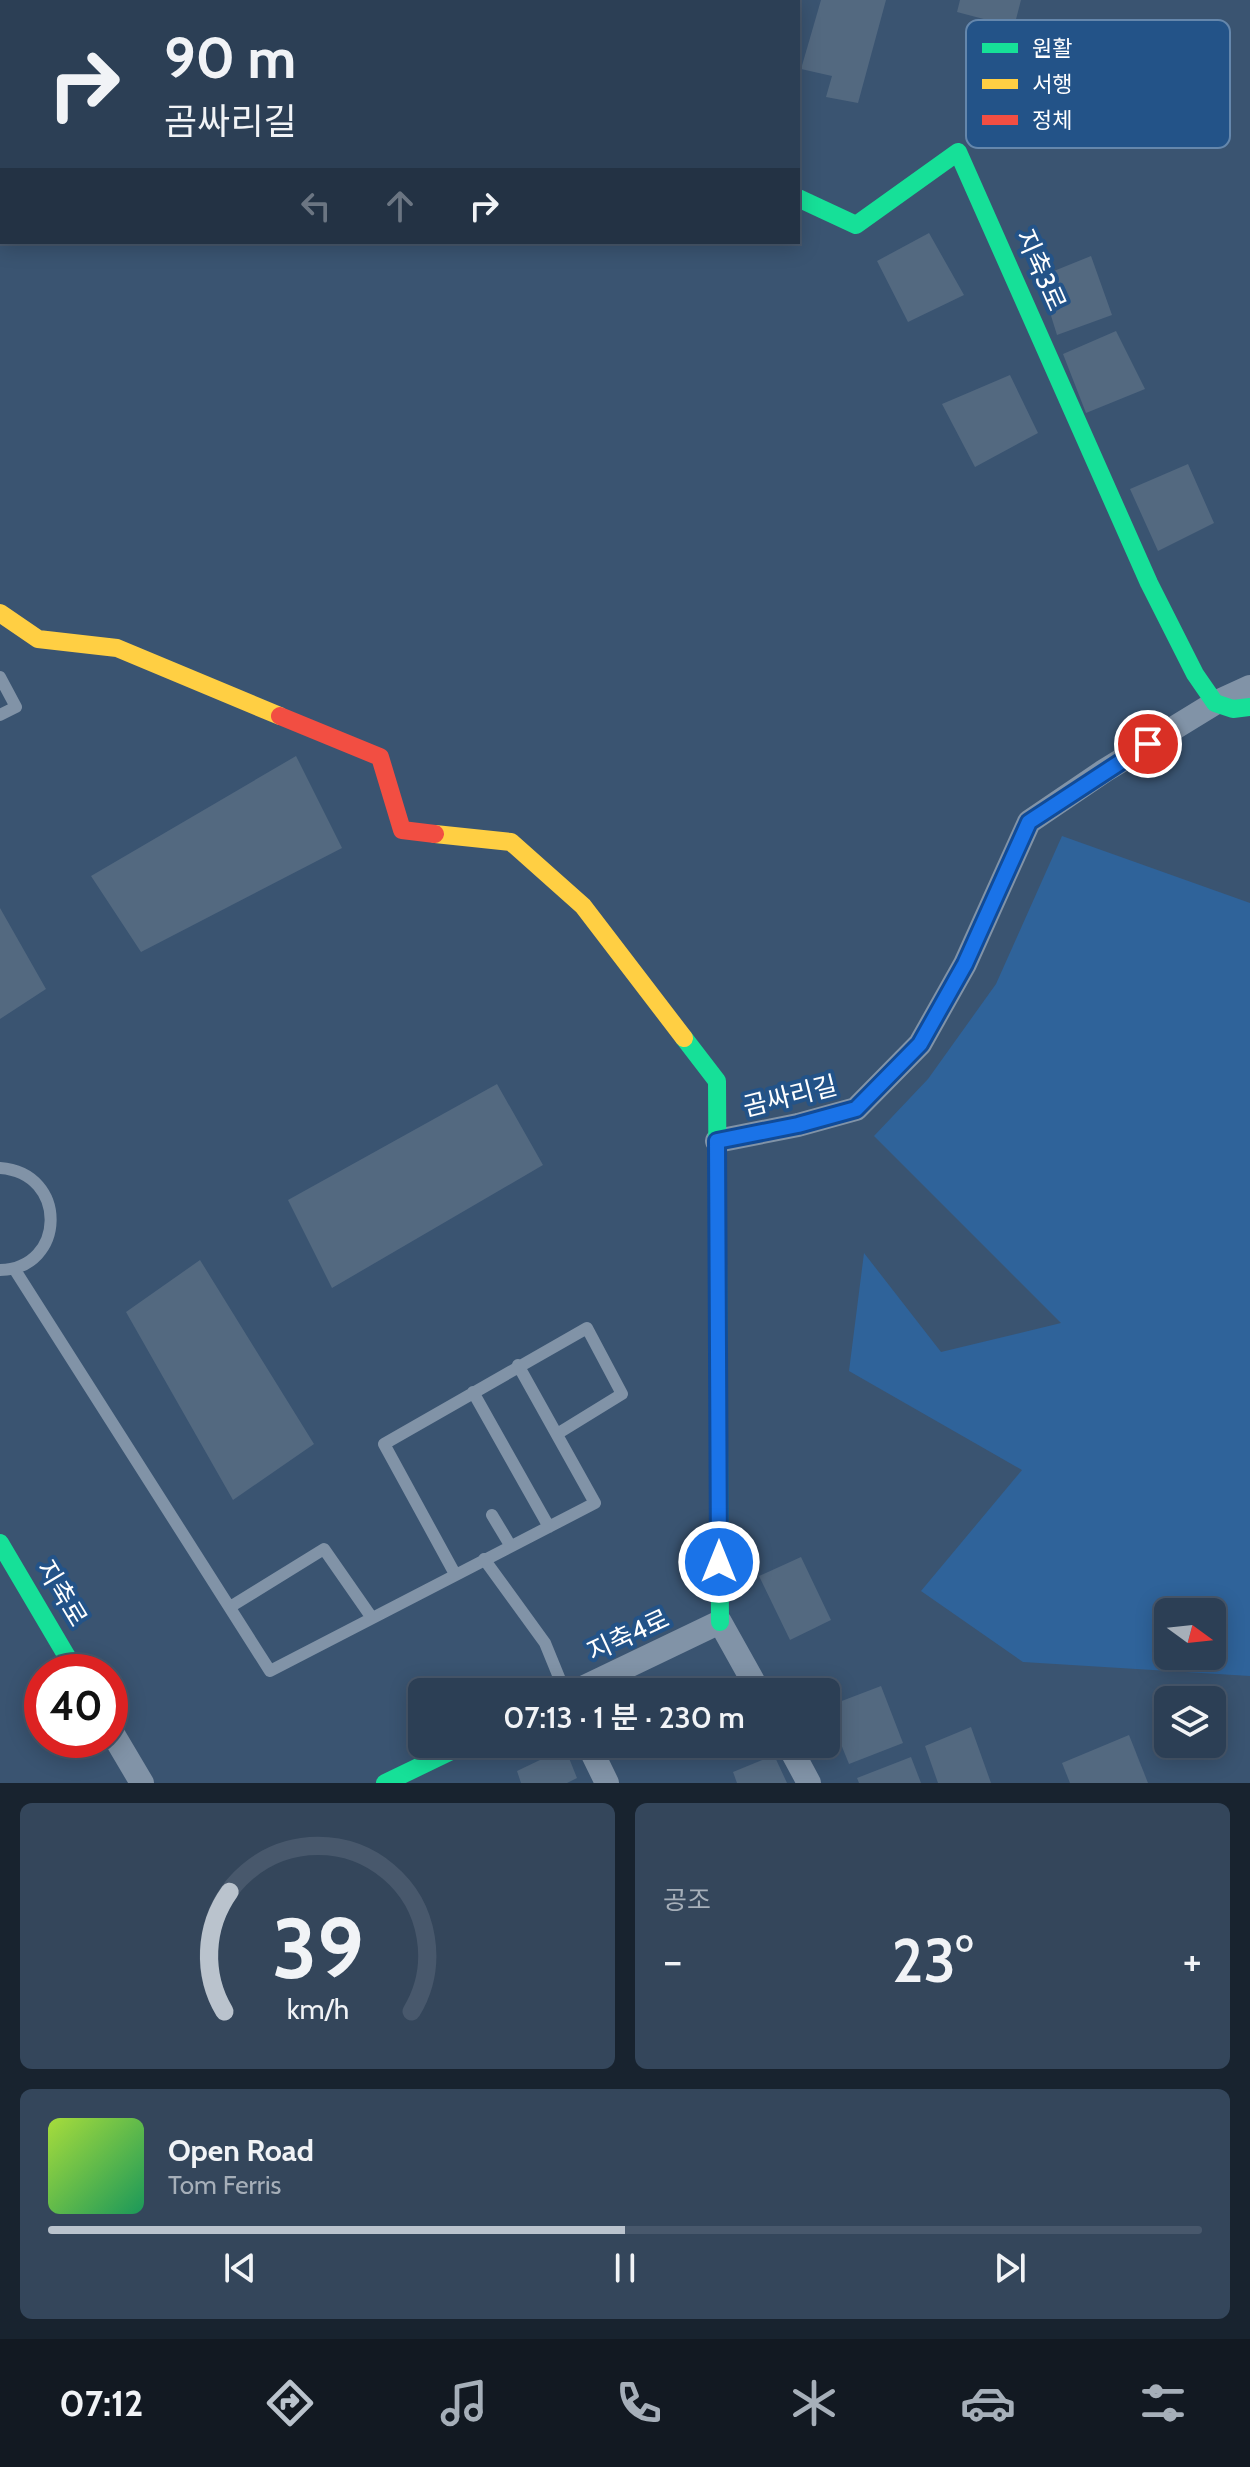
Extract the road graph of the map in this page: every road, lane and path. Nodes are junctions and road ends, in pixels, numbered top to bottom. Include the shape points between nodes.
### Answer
1 (800, 199) edge
2 (0, 613) edge
3 (0, 677) edge
4 (1250, 687) edge
5 (1215, 703) junction
6 (1250, 707) edge
7 (0, 715) edge
8 (717, 1141) junction
9 (0, 1168) edge
10 (0, 1270) edge
11 (15, 1270) junction
12 (518, 1365) junction
13 (473, 1392) junction
14 (557, 1434) junction
15 (492, 1515) dead end
16 (549, 1527) junction
17 (0, 1543) edge
18 (510, 1545) junction
19 (484, 1559) junction
20 (455, 1574) junction
21 (230, 1607) junction
22 (372, 1618) junction
23 (720, 1622) junction
24 (65, 1654) edge
25 (559, 1678) edge
26 (603, 1678) edge
27 (751, 1678) edge
28 (127, 1758) edge
29 (437, 1758) edge
30 (595, 1758) edge
31 (796, 1758) edge
32 (388, 1782) edge
33 (142, 1783) edge
34 (607, 1783) edge
35 (809, 1783) edge

1 - 5 street, 지축3로 via 856,225 958,152 1149,583
2 - 8 street via 38,639 117,648 380,757 402,830 511,842 583,906 717,1081
3 - 7 lane via 16,707
4 - 5 street, 곰싸리길
5 - 6 street
5 - 8 street, 곰싸리길 via 1029,822 965,964 920,1044 856,1109
8 - 23 street, 곰싸리길
9 - 11 lane via 28,1176 49,1202 49,1235 41,1250
10 - 11 lane
11 - 21 lane
12 - 13 lane
12 - 14 lane
12 - 14 lane via 587,1328 622,1394
13 - 16 lane
13 - 20 lane via 384,1444
14 - 16 lane via 595,1503
15 - 18 lane
16 - 18 lane
17 - 24 street, 지축로
18 - 19 lane
19 - 20 lane
19 - 25 lane via 545,1643
20 - 22 lane
21 - 22 lane via 270,1671
21 - 22 lane via 324,1549
23 - 26 street, 지축4로
23 - 27 street
28 - 33 street
29 - 32 street
30 - 34 street
31 - 35 street

